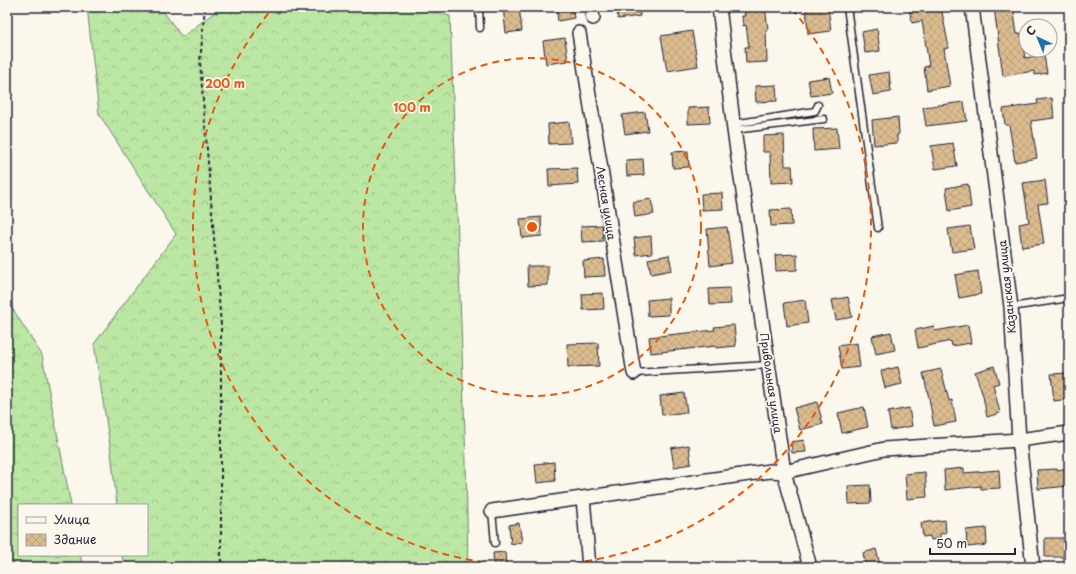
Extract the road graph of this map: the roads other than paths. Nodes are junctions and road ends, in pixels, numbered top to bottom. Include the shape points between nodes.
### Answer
1 (478, 7) edge
2 (718, 7) edge
3 (847, 7) edge
4 (972, 7) edge
5 (480, 28) dead end
6 (579, 33) dead end
7 (818, 105) dead end
8 (824, 119) dead end
9 (733, 127) junction
10 (878, 228) dead end
11 (1069, 298) edge
12 (1011, 307) junction
13 (768, 365) junction
14 (634, 373) joint
15 (1069, 433) edge
16 (1019, 440) junction
17 (784, 472) junction
18 (584, 498) junction
19 (492, 512) joint
20 (495, 543) dead end
21 (589, 567) edge
22 (810, 567) edge
23 (1034, 567) edge

1 - 5 lane
2 - 9 street, Привольная улица
3 - 10 lane
4 - 12 street, Казанская улица
6 - 14 street, Лесная улица
7 - 9 lane via 815,111
8 - 9 lane
9 - 13 street, Привольная улица
11 - 12 lane
12 - 16 street, Казанская улица
13 - 14 lane
13 - 17 street, Привольная улица
15 - 16 street
16 - 17 street via 884,449
16 - 23 street, Казанская улица
17 - 18 street via 770,471
17 - 22 street, Привольная улица
18 - 19 street
18 - 21 street
19 - 20 lane

